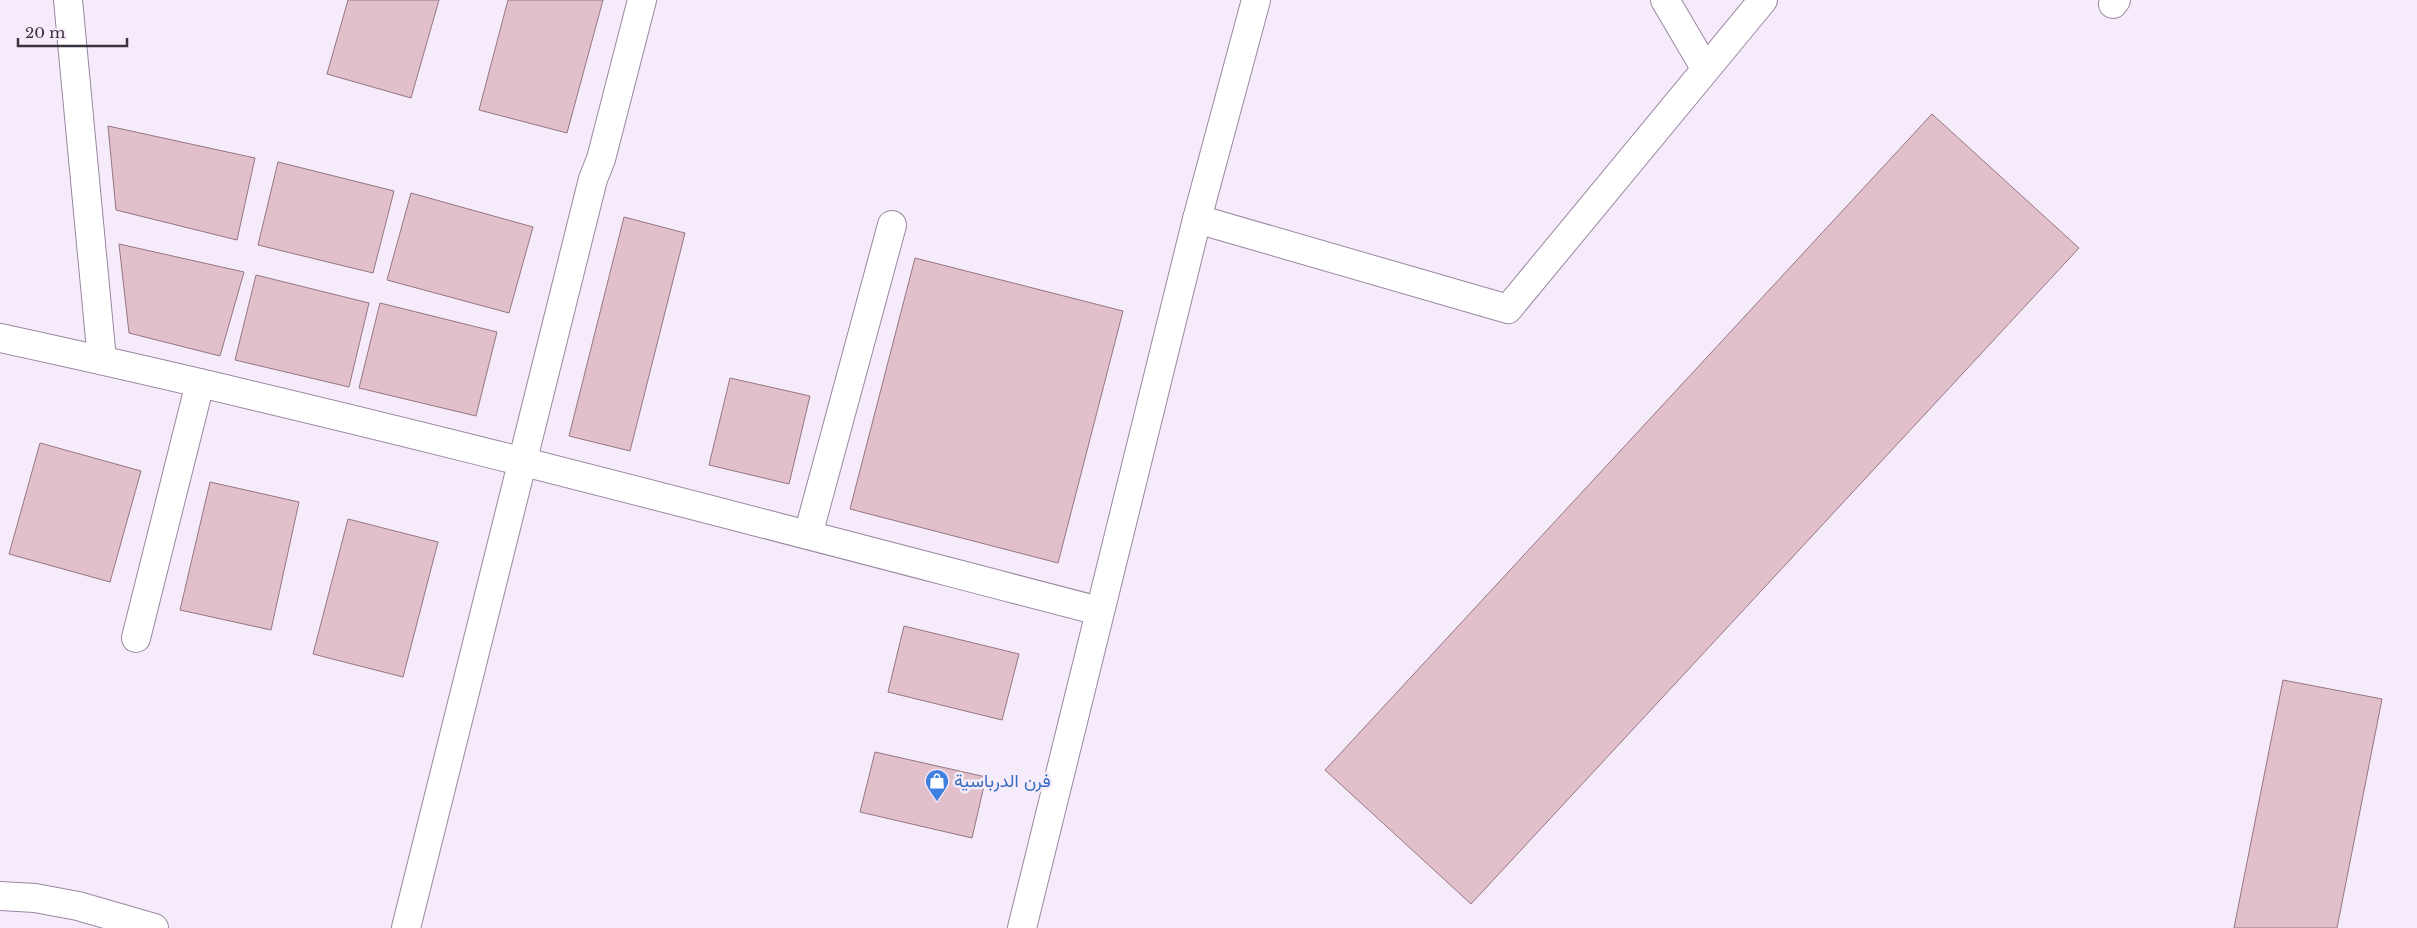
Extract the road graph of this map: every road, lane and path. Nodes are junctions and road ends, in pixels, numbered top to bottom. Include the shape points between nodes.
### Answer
1 (68, 0) edge
2 (642, 0) edge
3 (1256, 0) edge
4 (1665, 0) edge
5 (1762, 0) edge
6 (1705, 68) junction
7 (1198, 219) junction
8 (892, 225) dead end
9 (0, 338) edge
10 (102, 360) junction
11 (200, 383) junction
12 (522, 461) junction
13 (808, 535) junction
14 (1099, 612) junction
15 (136, 638) dead end
16 (0, 896) edge
17 (119, 924) edge
18 (154, 928) edge
19 (406, 928) edge
20 (1022, 928) edge

1 - 10 street
2 - 12 street
3 - 7 street
4 - 6 street
5 - 6 street
6 - 7 street via 1508,309
7 - 14 street
8 - 13 street
9 - 10 street
10 - 11 street
11 - 12 street
11 - 15 street
12 - 13 street
12 - 19 street
13 - 14 street
14 - 20 street
16 - 17 street via 78,906
17 - 18 street

